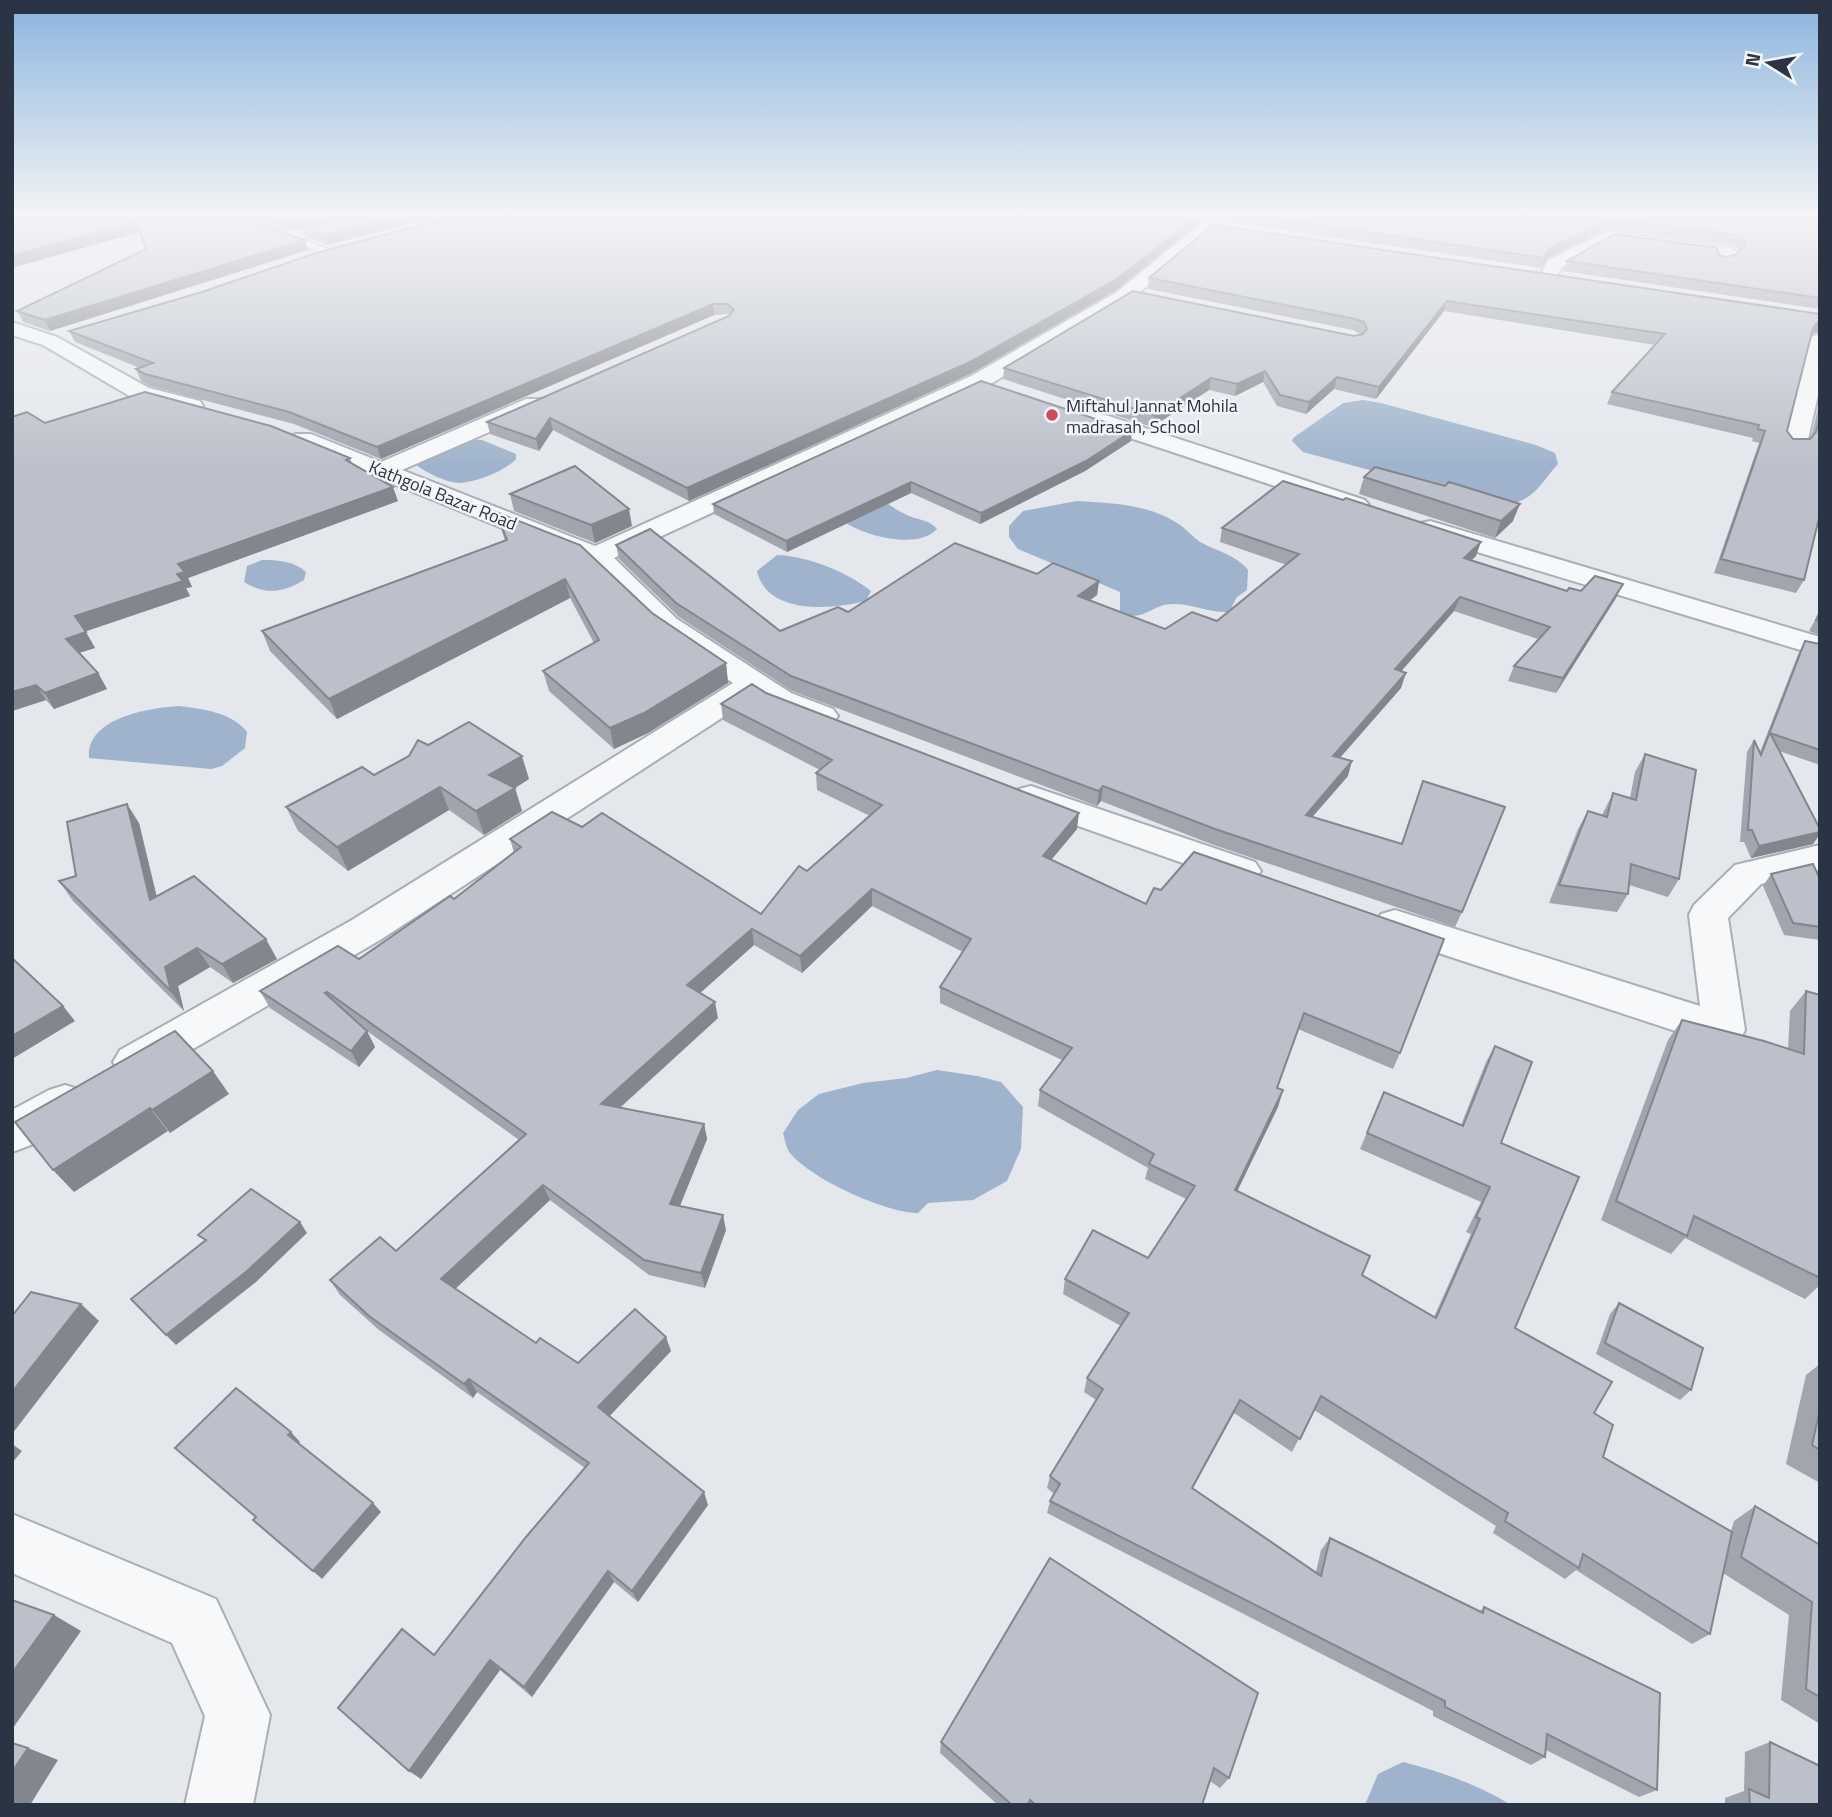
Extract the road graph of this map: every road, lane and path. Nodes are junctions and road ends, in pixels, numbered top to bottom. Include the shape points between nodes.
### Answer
1 (1119, 298) edge
2 (12, 328) edge
3 (1820, 340) edge
4 (979, 381) junction
5 (1004, 389) edge
6 (552, 396) edge
7 (1055, 406) edge
8 (220, 414) edge
9 (285, 432) edge
10 (1795, 444) edge
11 (382, 470) junction
12 (1384, 514) edge
13 (1410, 522) edge
14 (596, 556) junction
15 (1820, 646) edge
16 (755, 683) junction
17 (844, 725) edge
18 (1012, 789) edge
19 (1820, 857) edge
20 (1271, 881) edge
21 (1362, 912) edge
22 (12, 1133) edge
23 (12, 1543) edge
24 (219, 1805) edge

1 - 4 street
2 - 8 street via 61,338 141,393
3 - 10 street
4 - 5 street
4 - 14 street
6 - 11 street
7 - 12 street
9 - 11 street, Kathgola Bazar Road
11 - 14 street, Kathgola Bazar Road
13 - 15 street
14 - 16 street, Kathgola Bazar Road via 667,625
16 - 17 street, Kathgola Bazar Road via 780,700
16 - 22 street via 366,930
18 - 20 street
19 - 21 street via 1748,874 1708,915 1724,1030
23 - 24 street via 194,1621 237,1715

